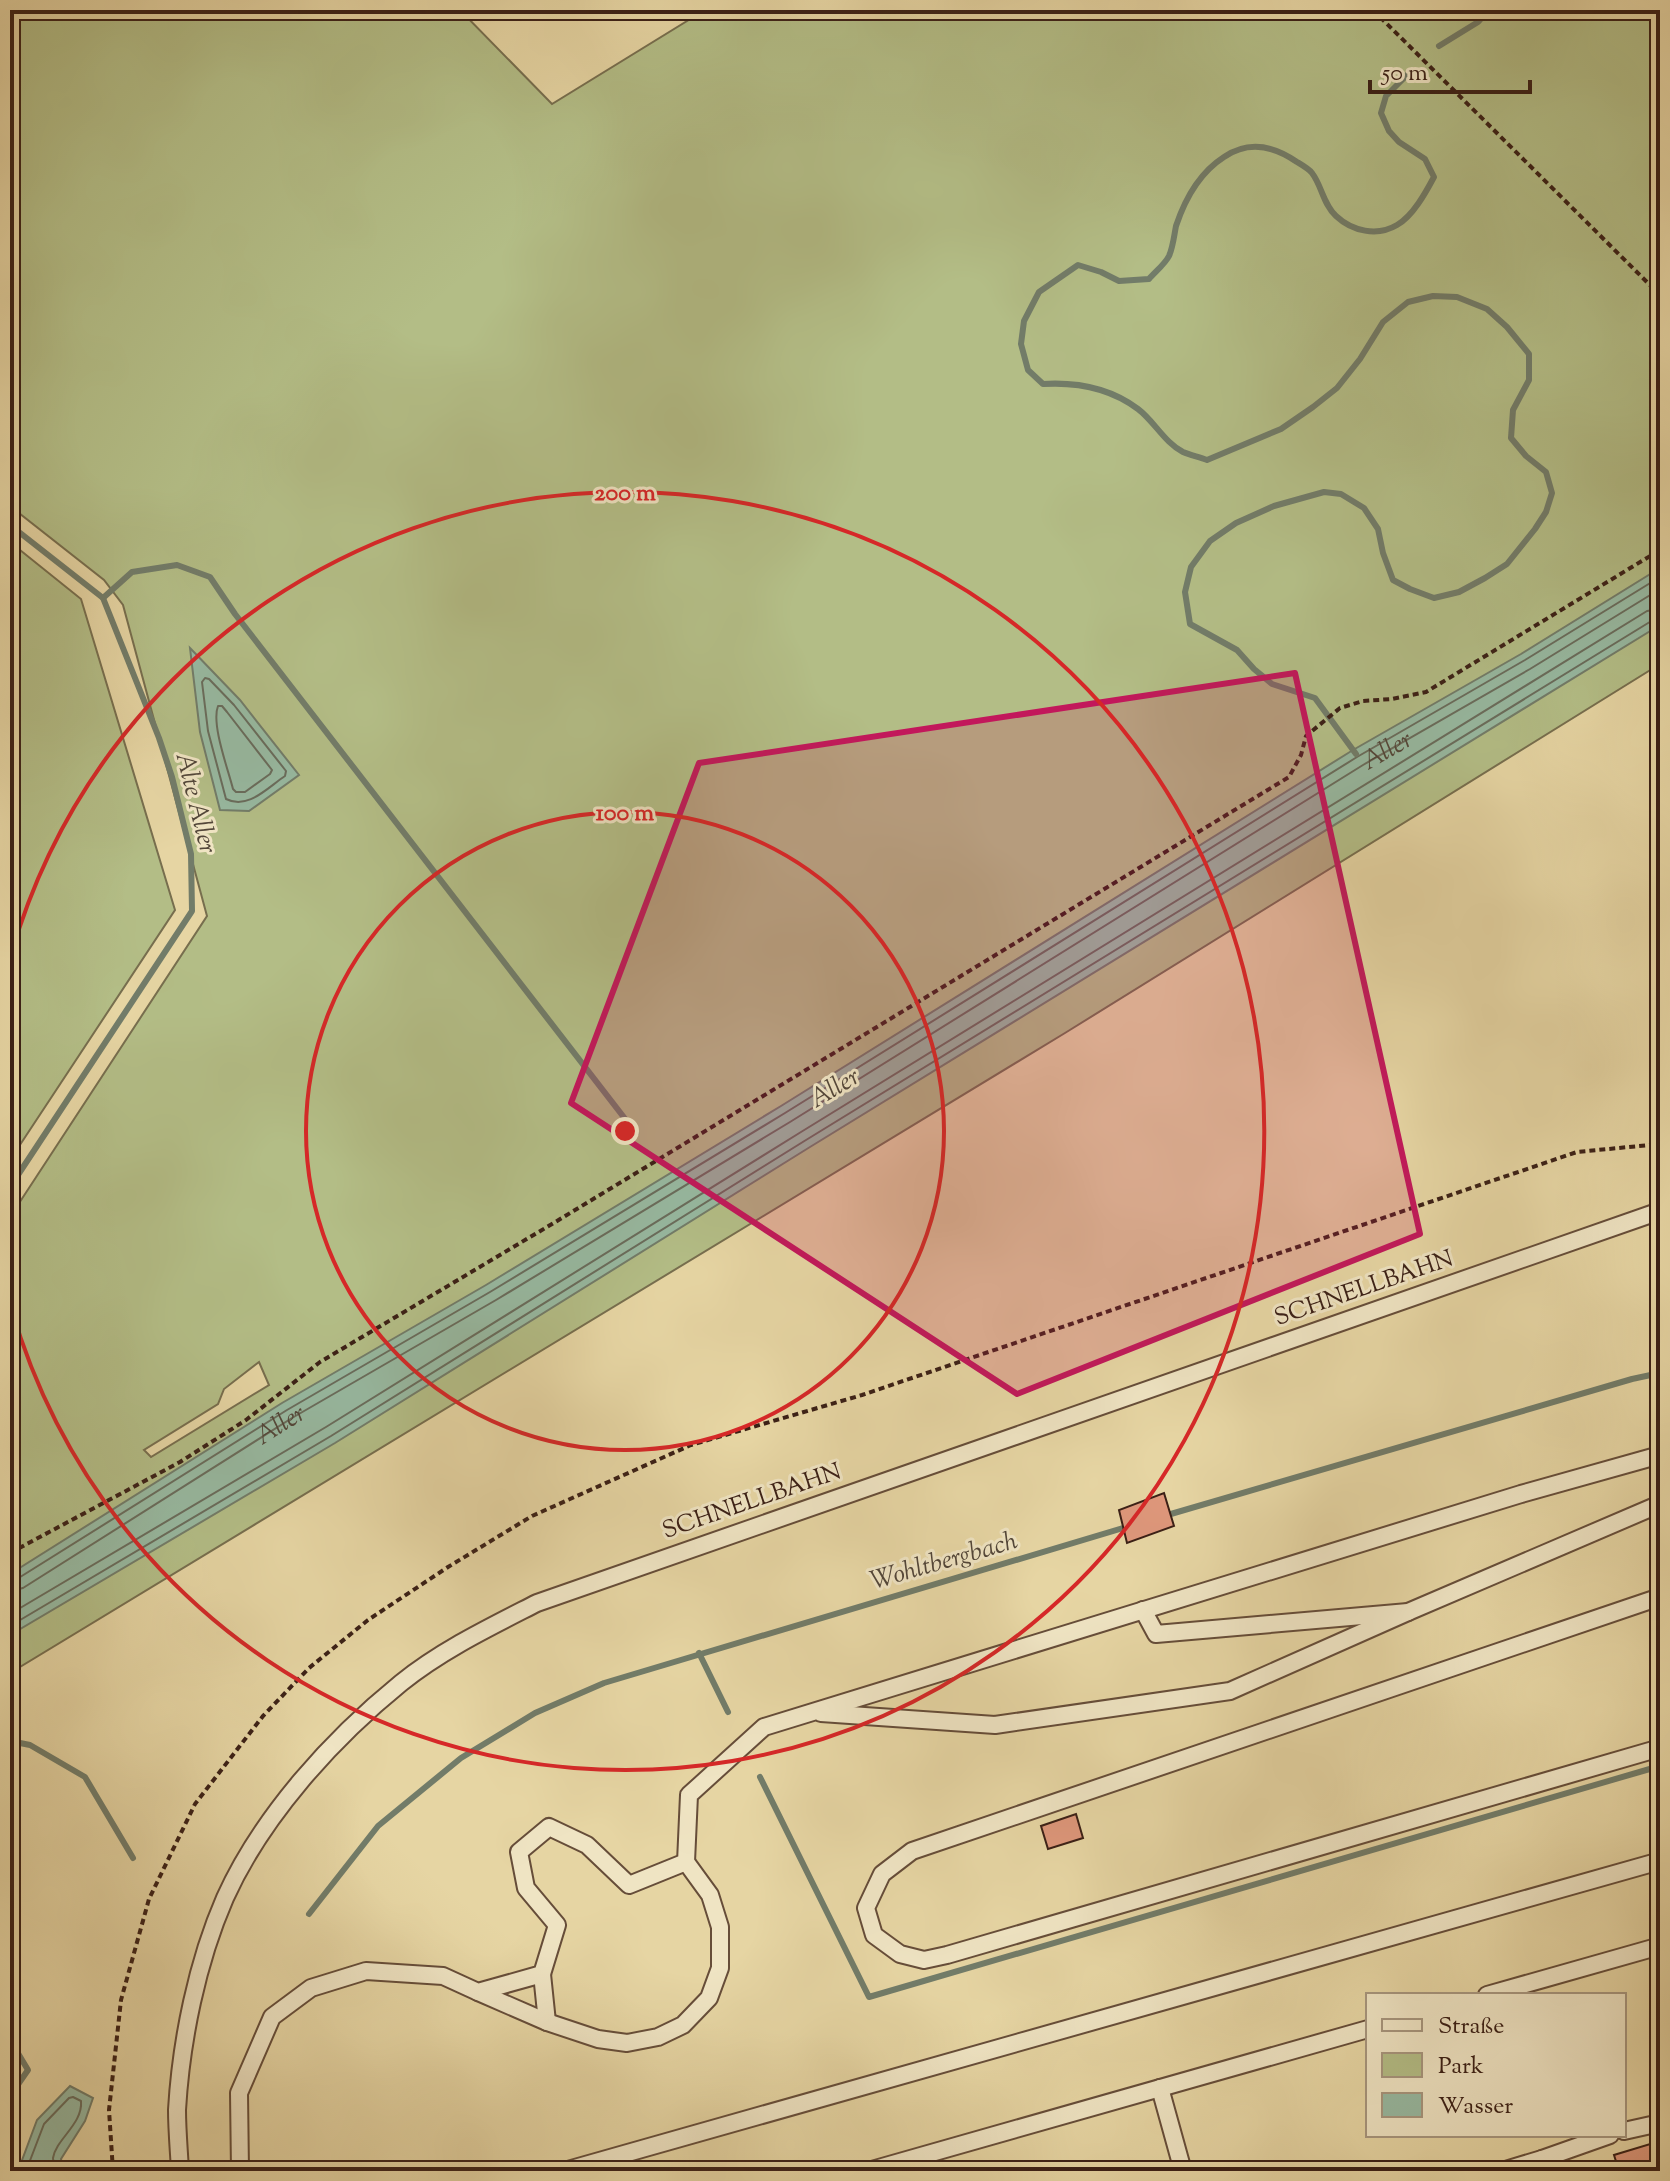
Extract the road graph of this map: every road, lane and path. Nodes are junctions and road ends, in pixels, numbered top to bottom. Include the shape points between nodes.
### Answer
1 (1373, 10) edge
2 (1660, 295) edge
3 (1660, 550) edge
4 (1660, 1211) edge
5 (1660, 1455) edge
6 (1660, 1504) edge
7 (10, 1553) edge
8 (1660, 1597) edge
9 (1143, 1610) junction
10 (1408, 1612) junction
11 (810, 1713) junction
12 (1660, 1748) edge
13 (1660, 1861) edge
14 (686, 1862) junction
15 (1660, 1946) edge
16 (542, 1974) junction
17 (478, 1992) junction
18 (1494, 1993) edge
19 (547, 2022) junction
20 (1366, 2030) edge
21 (1160, 2088) junction
22 (1660, 2123) edge
23 (1626, 2131) edge
24 (1606, 2137) edge
25 (1544, 2165) edge
26 (180, 2171) edge
27 (240, 2171) edge
28 (564, 2171) edge
29 (868, 2171) edge
30 (1183, 2171) edge
31 (1502, 2171) edge

1 - 2 path
3 - 7 path via 1426,692 1340,708 1306,736 1289,777 320,1362 246,1420 180,1462
4 - 26 street, SCHNELLBAHN via 537,1603 469,1638 403,1682 341,1736 251,1850 225,1898 197,1977 177,2111
5 - 9 street
6 - 10 street
8 - 12 street via 912,1851 882,1874 866,1908 874,1935 900,1954 924,1960
9 - 10 street via 1156,1634
9 - 11 street
10 - 11 street via 1230,1691 995,1725
11 - 14 street via 764,1727 689,1795
13 - 28 street
14 - 16 street via 629,1885 587,1845 549,1827 519,1852 526,1888 557,1925
14 - 19 street via 710,1895 720,1927 720,1968 709,1998 683,2025 627,2043
15 - 18 street
16 - 17 street
16 - 19 street
17 - 19 street
17 - 27 street via 443,1976 366,1971 311,1988 272,2017 239,2093
20 - 21 street
21 - 29 street
21 - 30 street
22 - 23 street
24 - 25 street
25 - 31 street

